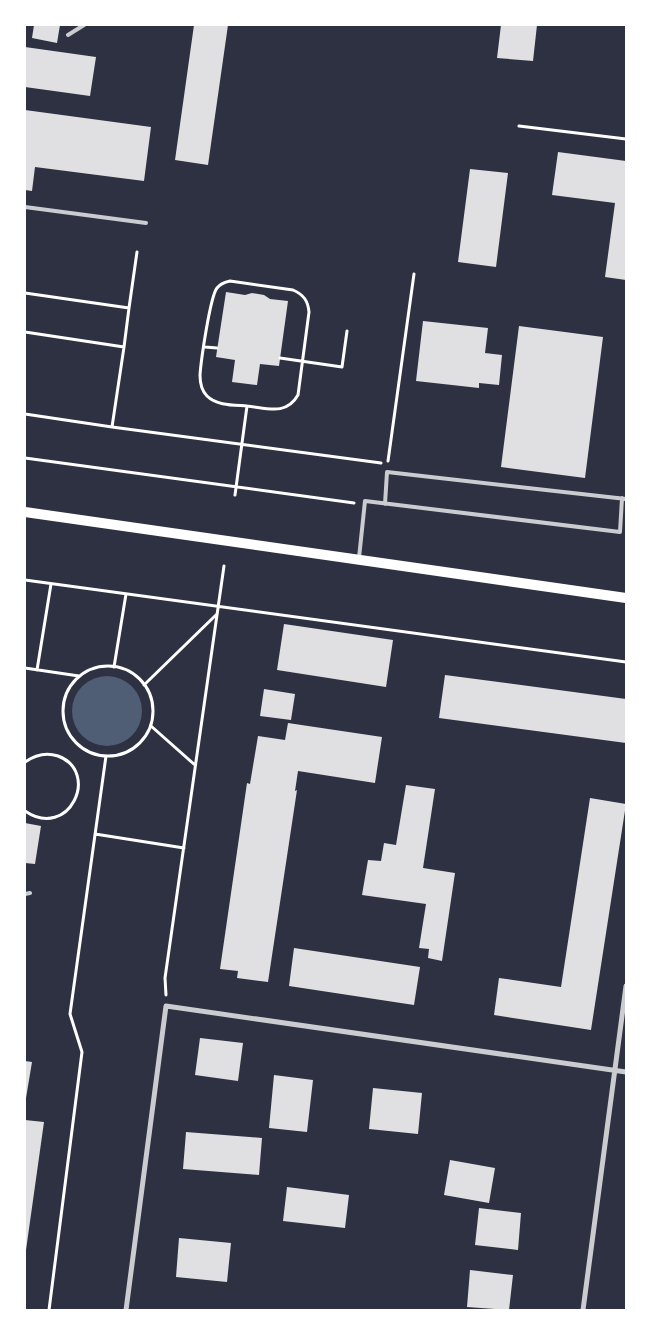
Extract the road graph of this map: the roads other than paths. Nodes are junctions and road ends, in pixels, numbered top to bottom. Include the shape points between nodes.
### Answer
1 (84, 25) edge
2 (68, 35) dead end
3 (25, 207) edge
4 (146, 223) dead end
5 (624, 498) edge
6 (384, 504) junction
7 (25, 512) edge
8 (359, 560) junction
9 (626, 598) edge
10 (626, 986) edge
11 (614, 1071) junction
12 (626, 1072) edge
13 (126, 1310) edge
14 (583, 1310) edge

1 - 2 lane
3 - 4 lane
5 - 6 lane via 387,472
5 - 6 lane via 620,532
6 - 8 lane via 365,501
7 - 8 main road
8 - 9 main road
10 - 11 street
11 - 12 street
11 - 13 street via 166,1006
11 - 14 street

